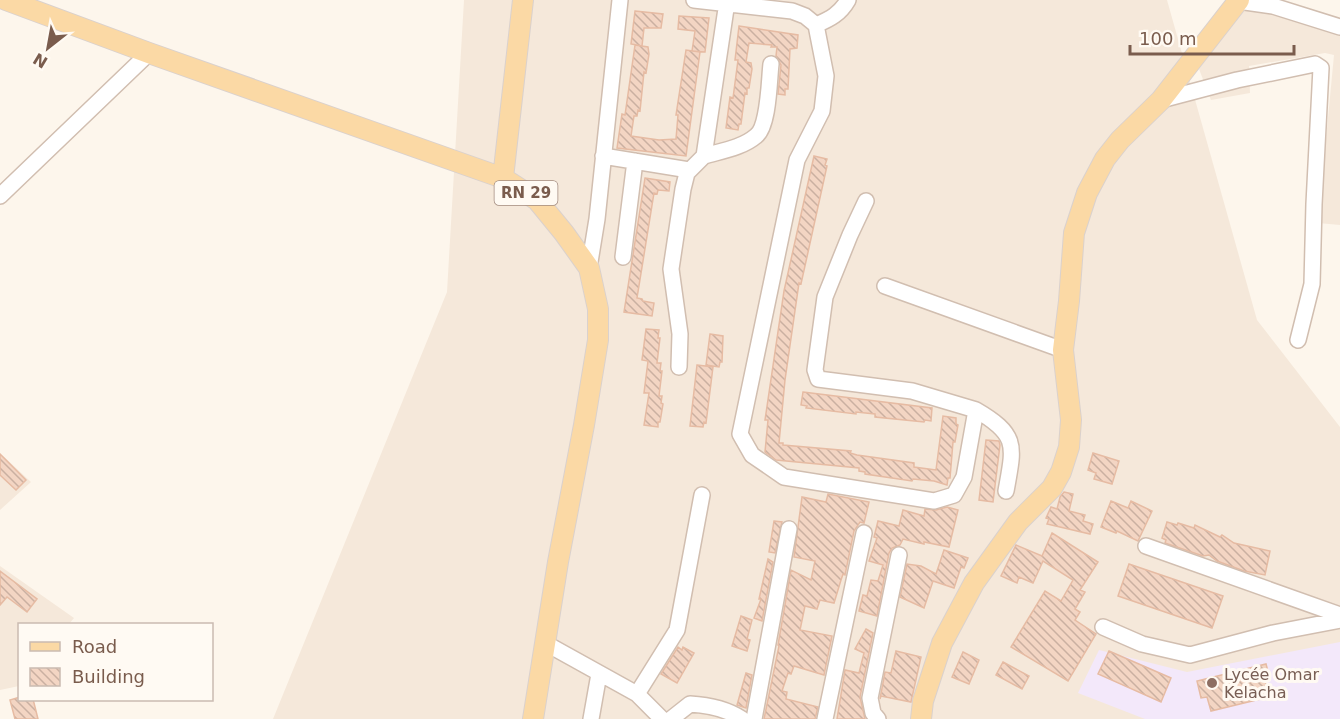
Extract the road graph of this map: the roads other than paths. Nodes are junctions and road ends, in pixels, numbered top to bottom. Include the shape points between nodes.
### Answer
1 (6, 0) edge
2 (523, 0) edge
3 (620, 0) edge
4 (694, 0) edge
5 (848, 0) edge
6 (1239, 1) edge
7 (727, 2) junction
8 (816, 25) junction
9 (1340, 27) edge
10 (148, 53) junction
11 (771, 64) dead end
12 (1161, 100) junction
13 (603, 156) junction
14 (704, 156) junction
15 (635, 161) junction
16 (689, 170) junction
17 (503, 178) junction
18 (0, 196) edge
19 (866, 201) dead end
20 (623, 257) dead end
21 (589, 268) junction
22 (885, 286) dead end
23 (1298, 340) dead end
24 (1063, 350) junction
25 (680, 367) dead end
26 (976, 410) junction
27 (1006, 491) dead end
28 (702, 495) dead end
29 (789, 529) dead end
30 (864, 533) dead end
31 (1146, 546) dead end
32 (899, 555) dead end
33 (1340, 615) edge
34 (1340, 620) edge
35 (1103, 627) dead end
36 (545, 643) junction
37 (599, 674) junction
38 (637, 694) junction
39 (533, 719) edge
40 (591, 719) edge
41 (662, 719) edge
42 (671, 719) edge
43 (742, 719) edge
44 (754, 719) edge
45 (825, 719) edge
46 (878, 719) edge
47 (921, 719) edge

1 - 10 main road, RN 29
2 - 17 main road
3 - 13 street
4 - 7 street
5 - 8 street via 831,19
6 - 9 street via 1274,6
6 - 12 main road
7 - 8 street via 792,11
7 - 14 street
8 - 26 street via 826,76 822,111 797,160 740,434 752,455 784,477 934,501 954,495 964,477
10 - 17 main road, RN 29
10 - 18 street
11 - 14 street via 765,117 758,135 738,146
12 - 23 street via 1315,64 1321,68 1312,284
12 - 24 main road via 1120,140 1087,193 1074,233
13 - 15 street
13 - 21 street
14 - 16 street
15 - 16 street
15 - 20 street
16 - 25 street via 671,269 680,334
17 - 21 main road, RN 29 via 537,200
19 - 26 street via 825,297 815,370 818,379 912,391
21 - 36 main road, RN 29 via 598,309 598,340
22 - 24 street
24 - 47 main road via 1071,420 1069,447 1061,472 974,583 942,644
26 - 27 street via 1007,433 1013,452
28 - 38 street via 677,630
29 - 44 street
30 - 45 street
31 - 33 street
32 - 46 street via 870,698
34 - 35 street via 1190,655 1142,644
36 - 37 street
36 - 39 main road, RN 29
37 - 38 street
37 - 40 street
38 - 41 street
42 - 43 street via 690,704 734,713

